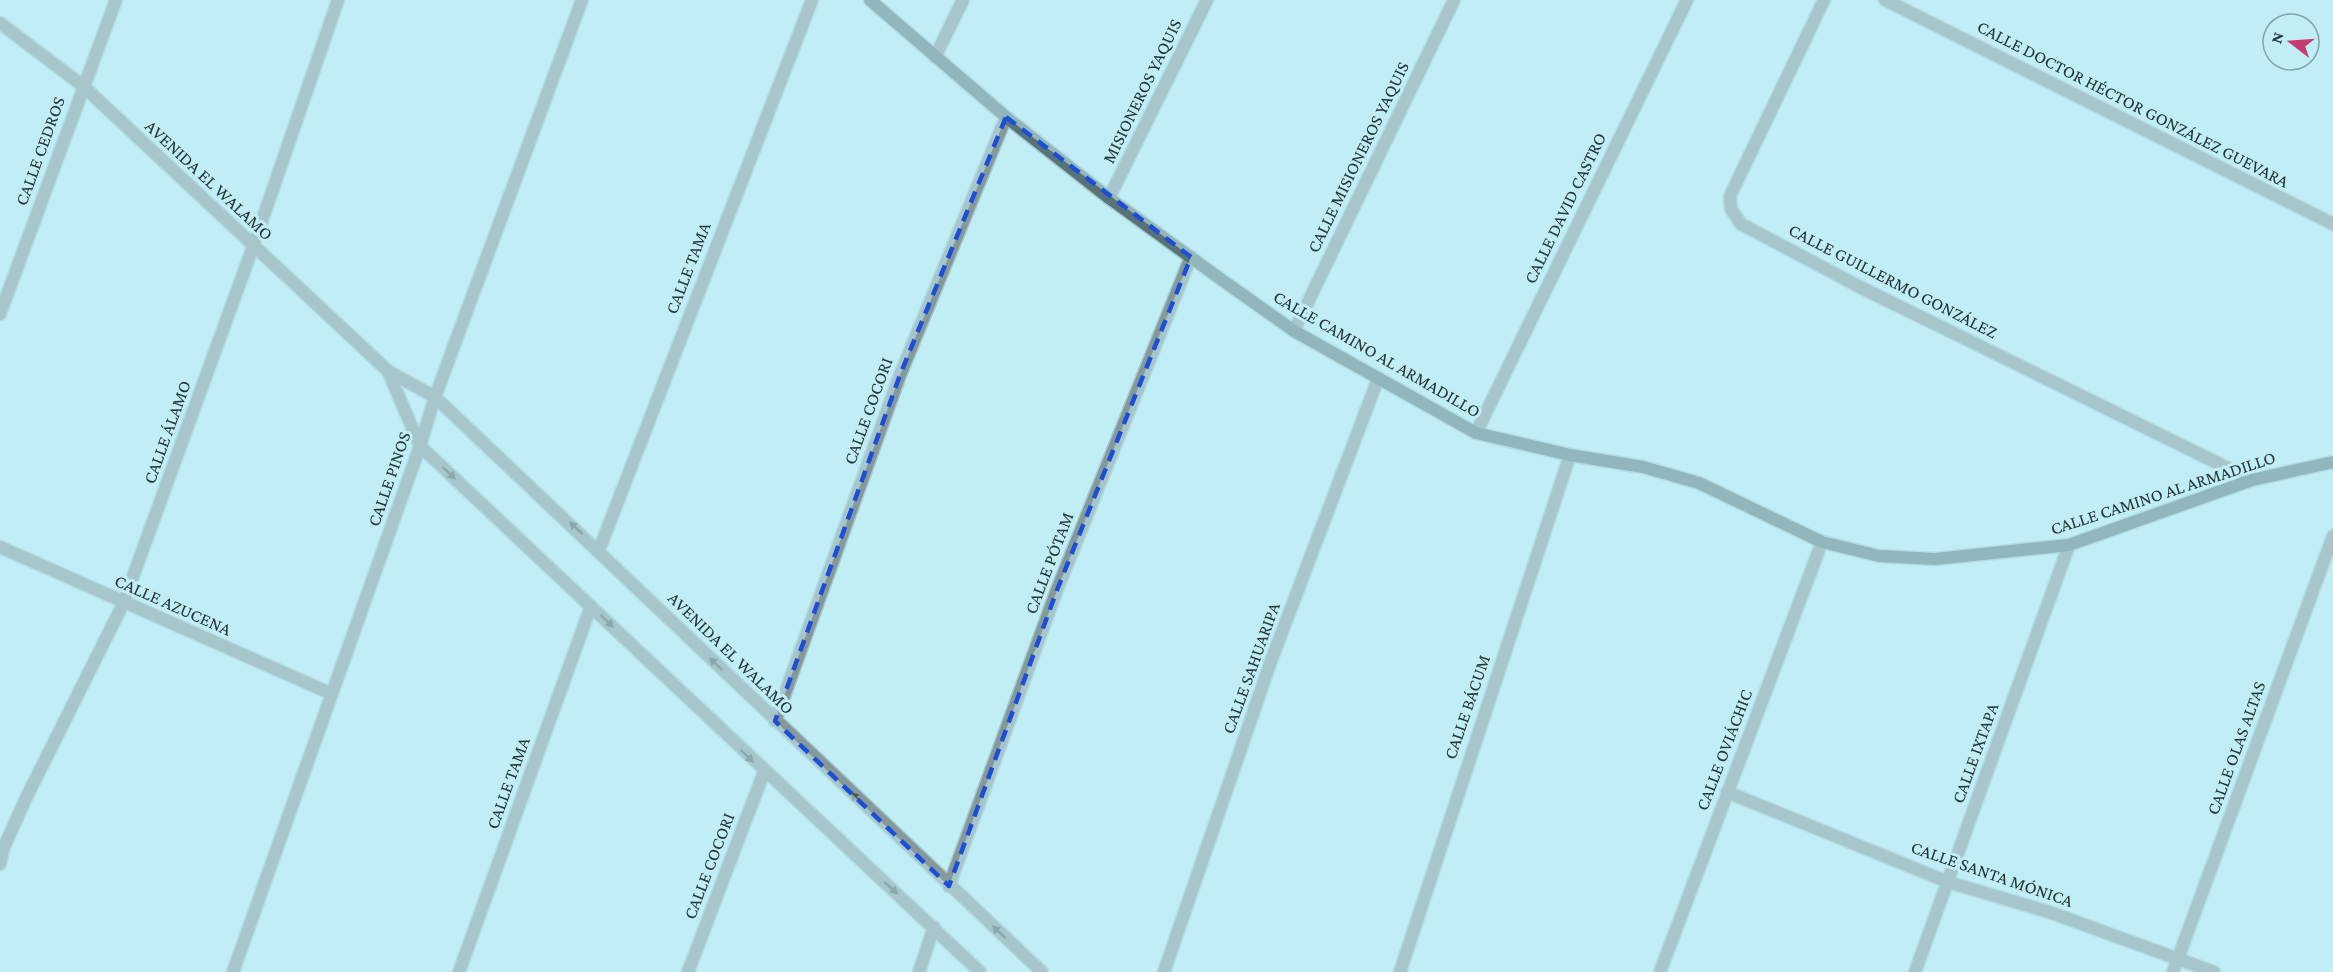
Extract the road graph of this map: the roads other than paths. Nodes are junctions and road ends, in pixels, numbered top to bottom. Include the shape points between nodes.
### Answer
1 (116, 0) edge
2 (338, 0) edge
3 (582, 0) edge
4 (812, 0) edge
5 (870, 0) edge
6 (963, 0) edge
7 (1207, 0) edge
8 (1454, 0) edge
9 (1687, 0) edge
10 (1824, 0) edge
11 (1885, 0) edge
12 (0, 23) edge
13 (935, 57) junction
14 (83, 86) junction
15 (1006, 117) junction
16 (1109, 198) junction
17 (2333, 224) edge
18 (254, 247) junction
19 (1191, 257) junction
20 (0, 314) edge
21 (1294, 331) junction
22 (388, 371) junction
23 (1378, 379) junction
24 (435, 397) junction
25 (1476, 433) junction
26 (420, 446) junction
27 (1570, 455) junction
28 (2333, 462) edge
29 (2252, 480) junction
30 (2333, 536) edge
31 (1822, 542) junction
32 (2069, 546) junction
33 (0, 547) edge
34 (599, 550) junction
35 (123, 604) junction
36 (591, 606) junction
37 (332, 694) junction
38 (775, 721) junction
39 (764, 772) junction
40 (1727, 792) junction
41 (0, 864) edge
42 (1948, 882) junction
43 (949, 886) junction
44 (934, 927) junction
45 (2177, 959) junction
46 (233, 972) edge
47 (459, 972) edge
48 (688, 972) edge
49 (919, 972) edge
50 (980, 972) edge
51 (1042, 972) edge
52 (1164, 972) edge
53 (1400, 972) edge
54 (1660, 972) edge
55 (1915, 972) edge
56 (2173, 972) edge
57 (2214, 972) edge

1 - 14 street, CALLE CEDROS
2 - 18 street, CALLE ÁLAMO
3 - 24 street, CALLE PINOS
4 - 34 street, CALLE TAMA
5 - 13 street, CALLE CAMINO AL ARMADILLO
6 - 13 street
7 - 16 street, MISIONEROS YAQUIS
8 - 21 street, CALLE MISIONEROS YAQUIS
9 - 25 street, CALLE DAVID CASTRO
10 - 29 street, CALLE GUILLERMO GONZÁLEZ via 1730,196 1731,209 1742,224 1862,288
11 - 17 street, CALLE DOCTOR HÉCTOR GONZÁLEZ GUEVARA
12 - 14 street, AVENIDA EL WALAMO
13 - 15 street, CALLE CAMINO AL ARMADILLO
14 - 18 street, AVENIDA EL WALAMO
14 - 20 street, CALLE CEDROS
15 - 16 street, CALLE CAMINO AL ARMADILLO
15 - 38 street, CALLE COCORI via 900,375
16 - 19 street, CALLE CAMINO AL ARMADILLO
18 - 22 street, AVENIDA EL WALAMO
18 - 35 street, CALLE ÁLAMO
19 - 21 street, CALLE CAMINO AL ARMADILLO
19 - 43 street, CALLE PÓTAM via 1057,590
21 - 23 street, CALLE CAMINO AL ARMADILLO
22 - 24 street, AVENIDA EL WALAMO
22 - 26 street, AVENIDA EL WALAMO
23 - 25 street, CALLE CAMINO AL ARMADILLO
23 - 52 street, CALLE SAHUARIPA via 1271,662
24 - 26 street, CALLE PINOS
34 -> 24 street, AVENIDA EL WALAMO
25 - 27 street, CALLE CAMINO AL ARMADILLO
26 -> 36 street, AVENIDA EL WALAMO
26 - 37 street, CALLE PINOS
27 - 31 street, CALLE CAMINO AL ARMADILLO via 1642,467 1699,483
27 - 53 street, CALLE BÁCUM
28 - 29 street, CALLE CAMINO AL ARMADILLO
29 - 32 street, CALLE CAMINO AL ARMADILLO
30 - 45 street, CALLE OLAS ALTAS
31 - 32 street, CALLE CAMINO AL ARMADILLO via 1879,556 1935,559
31 - 40 street, CALLE OVIÁCHIC
32 - 42 street, CALLE IXTAPA
33 - 35 street, CALLE AZUCENA
38 -> 34 street, AVENIDA EL WALAMO
35 - 37 street, CALLE AZUCENA
35 - 41 street, CALLE ÁLAMO via 27,796
36 -> 39 street, AVENIDA EL WALAMO
36 - 47 street, CALLE TAMA
37 - 46 street, CALLE PINOS
43 -> 38 street, AVENIDA EL WALAMO
39 -> 44 street, AVENIDA EL WALAMO
39 - 48 street, CALLE COCORI
40 - 42 street, CALLE SANTA MÓNICA
40 - 54 street, CALLE OVIÁCHIC
42 - 45 street, CALLE SANTA MÓNICA via 2049,912
42 - 55 street, CALLE IXTAPA
51 -> 43 street, AVENIDA EL WALAMO
44 - 49 street
44 - 50 street, AVENIDA EL WALAMO
45 - 56 street, CALLE OLAS ALTAS
45 - 57 street, CALLE SANTA MÓNICA

